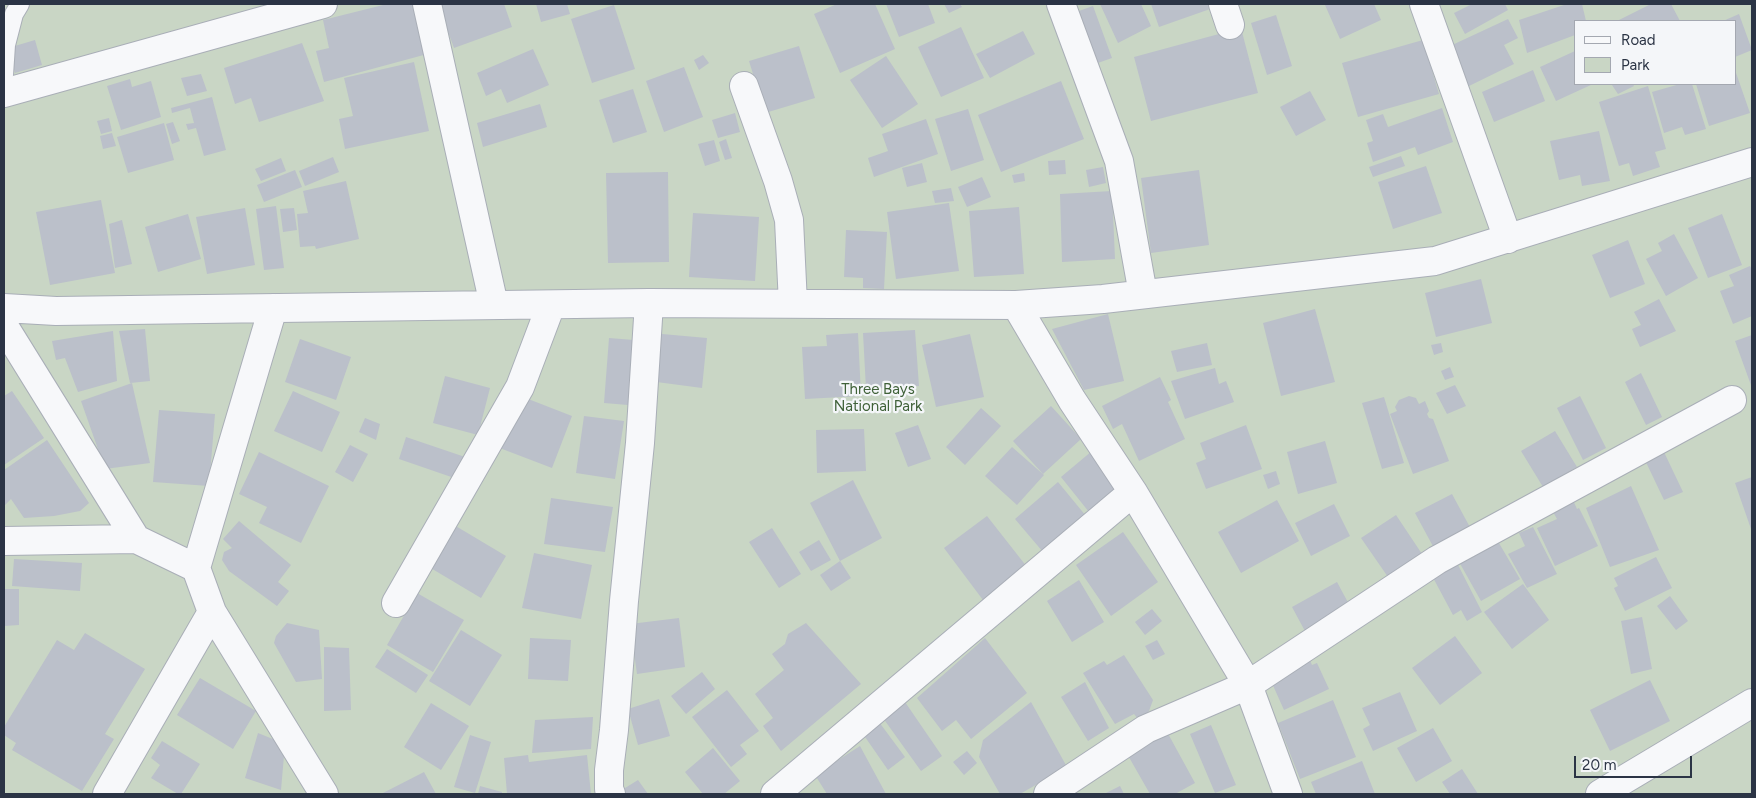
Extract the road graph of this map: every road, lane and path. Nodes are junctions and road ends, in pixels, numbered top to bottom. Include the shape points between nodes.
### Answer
1 (20, 4) edge
2 (323, 4) edge
3 (427, 4) edge
4 (1061, 4) edge
5 (1424, 4) edge
6 (4, 75) edge
7 (744, 86) dead end
8 (4, 87) edge
9 (4, 93) edge
10 (1752, 162) edge
11 (1508, 238) junction
12 (1143, 294) junction
13 (649, 303) junction
14 (494, 304) junction
15 (551, 304) junction
16 (793, 304) junction
17 (1016, 305) junction
18 (4, 308) edge
19 (272, 308) junction
20 (4, 326) edge
21 (1732, 400) dead end
22 (1132, 492) junction
23 (136, 539) junction
24 (4, 541) edge
25 (196, 568) junction
26 (396, 603) dead end
27 (212, 612) junction
28 (1248, 685) junction
29 (1752, 703) edge
30 (107, 794) edge
31 (324, 794) edge
32 (611, 794) edge
33 (774, 794) edge
34 (1048, 794) edge
35 (1288, 794) edge
36 (1600, 794) edge

1 - 6 lane via 6,45
2 - 9 street
3 - 14 street
4 - 12 street via 1119,161
5 - 11 street
7 - 16 street via 789,220
8 - 9 lane
10 - 11 street
11 - 12 street via 1435,261
12 - 17 street
13 - 15 street
13 - 16 street
13 - 32 street via 640,443 608,781
14 - 15 street
14 - 19 street
15 - 26 street via 520,387
16 - 17 street
17 - 22 street
18 - 19 street via 56,311
19 - 25 street
20 - 23 street
21 - 28 street via 1437,560
22 - 28 street
22 - 33 street
23 - 24 street
23 - 25 street
25 - 27 street
27 - 30 street
27 - 31 street
28 - 34 street via 1146,730
28 - 35 street
29 - 36 street

